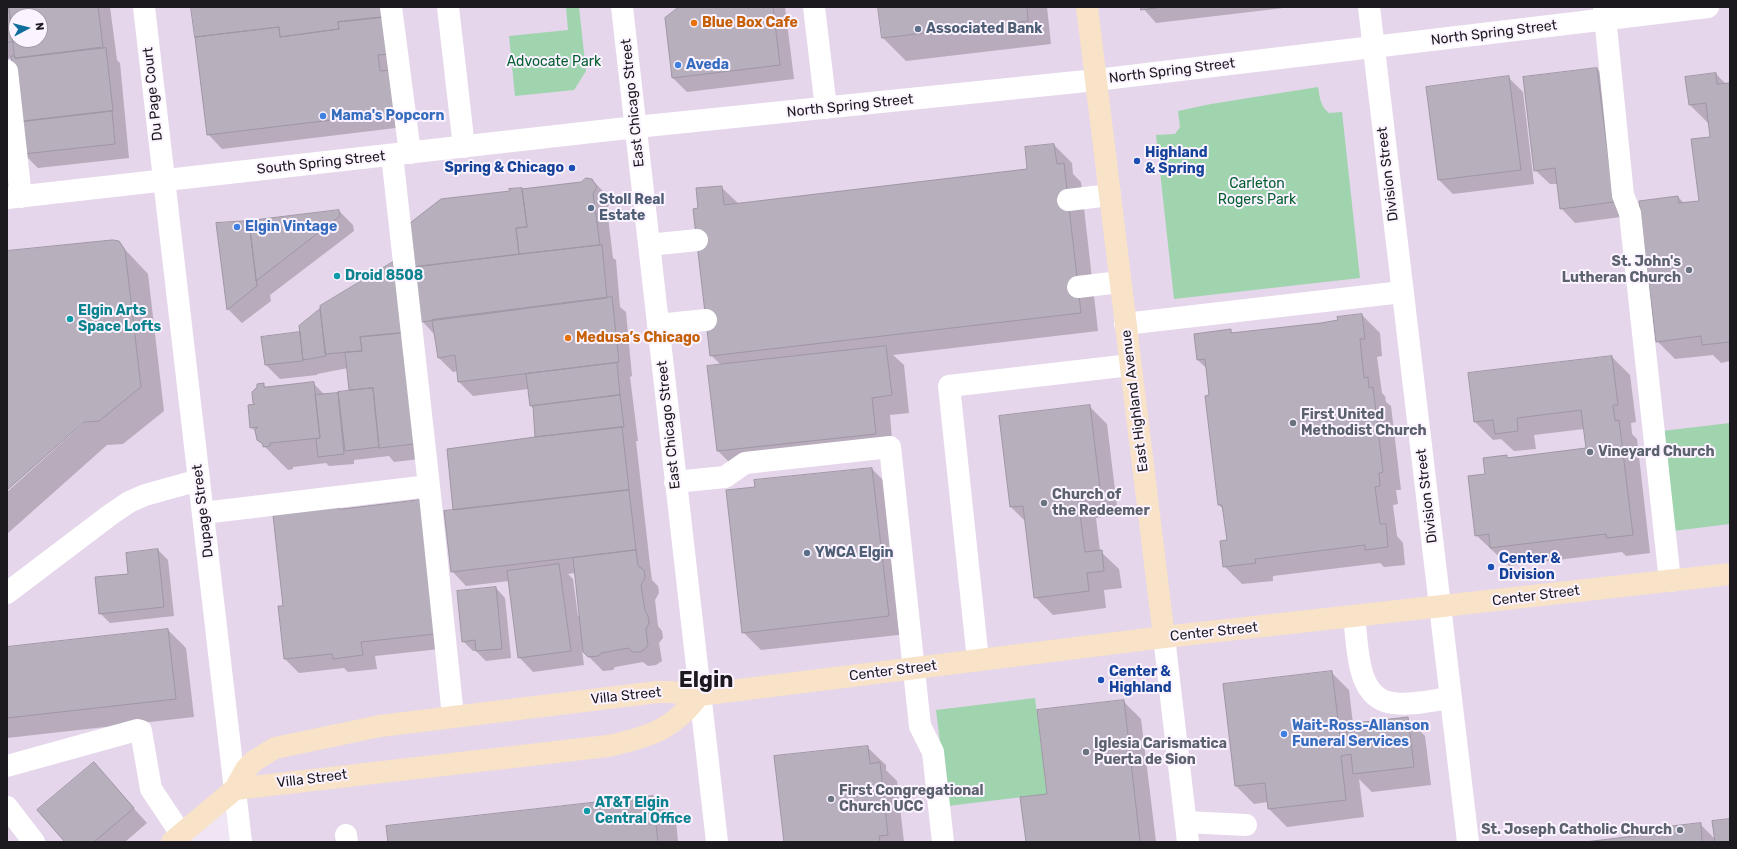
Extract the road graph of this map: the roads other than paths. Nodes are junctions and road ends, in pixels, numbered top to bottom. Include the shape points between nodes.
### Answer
1 (144, 7) edge
2 (392, 7) edge
3 (448, 7) edge
4 (814, 7) edge
5 (1087, 7) edge
6 (1369, 7) edge
7 (1708, 7) edge
8 (628, 11) edge
9 (1604, 13) edge
10 (1373, 47) junction
11 (7, 70) edge
12 (1096, 80) junction
13 (826, 108) junction
14 (636, 127) junction
15 (464, 147) junction
16 (401, 154) junction
17 (163, 181) junction
18 (1110, 195) junction
19 (14, 197) edge
20 (1068, 200) dead end
21 (697, 240) dead end
22 (649, 245) junction
23 (1120, 282) junction
24 (1078, 287) dead end
25 (1402, 292) junction
26 (706, 320) dead end
27 (1125, 324) junction
28 (658, 325) junction
29 (1130, 365) junction
30 (199, 480) junction
31 (675, 482) junction
32 (429, 486) junction
33 (203, 513) junction
34 (1730, 574) edge
35 (1670, 581) junction
36 (7, 593) edge
37 (1440, 607) junction
38 (1354, 616) junction
39 (1164, 637) junction
40 (978, 660) junction
41 (915, 668) junction
42 (699, 695) junction
43 (1451, 698) junction
44 (453, 716) junction
45 (7, 766) edge
46 (235, 789) junction
47 (7, 807) edge
48 (1246, 825) dead end
49 (1187, 832) edge
50 (177, 838) edge
51 (34, 842) edge
52 (241, 842) edge
53 (717, 842) edge
54 (943, 842) edge
55 (1468, 842) edge

1 - 17 street, Du Page Court
2 - 16 street
3 - 15 street
4 - 13 street
5 - 12 main road, East Highland Avenue
6 - 10 street, Division Street
7 - 9 street, North Spring Street
8 - 14 street, East Chicago Street
9 - 10 street, North Spring Street
9 - 35 street via 1623,195 1630,213
10 - 12 street, North Spring Street
10 - 25 street, Division Street
11 - 19 street
12 - 13 street, North Spring Street
12 - 18 main road, East Highland Avenue
13 - 14 street, North Spring Street
14 - 15 street, South Spring Street
14 - 22 street, East Chicago Street
15 - 16 street, South Spring Street
16 - 17 street, South Spring Street
16 - 32 street
17 - 19 street, South Spring Street
17 - 30 street, Dupage Street
18 - 20 street
18 - 23 main road, East Highland Avenue
21 - 22 street
22 - 28 street, East Chicago Street
23 - 24 street
23 - 27 main road, East Highland Avenue
25 - 27 street
25 - 37 street, Division Street
26 - 28 street
27 - 29 main road, East Highland Avenue
28 - 31 street, East Chicago Street
29 - 39 main road, East Highland Avenue
29 - 40 street via 949,386
30 - 33 street, Dupage Street
30 - 36 street via 145,495 130,502
31 - 41 street via 725,477 745,463 890,448
31 - 42 street, East Chicago Street
32 - 33 street
32 - 44 street
33 - 46 street, Dupage Street
34 - 35 main road, Center Street
35 - 37 main road, Center Street
37 - 38 main road, Center Street
37 - 43 street, Division Street
38 - 39 main road, Center Street
38 - 43 street via 1361,673 1373,693 1396,704
39 - 40 main road, Center Street
39 - 49 street, East Highland Avenue
40 - 41 main road, Center Street
41 - 42 main road, Center Street
41 - 54 street via 920,726 933,752
42 - 44 main road, Villa Street via 657,692
42 - 46 main road, Villa Street via 676,721 660,730 608,746
42 - 53 street, East Chicago Street
43 - 55 street, Division Street
44 - 46 main road, Villa Street via 380,726 275,748 246,769
45 - 50 street via 141,731 151,789
46 - 50 main road, Villa Street
46 - 52 street, Dupage Street
47 - 51 street
48 - 49 street

